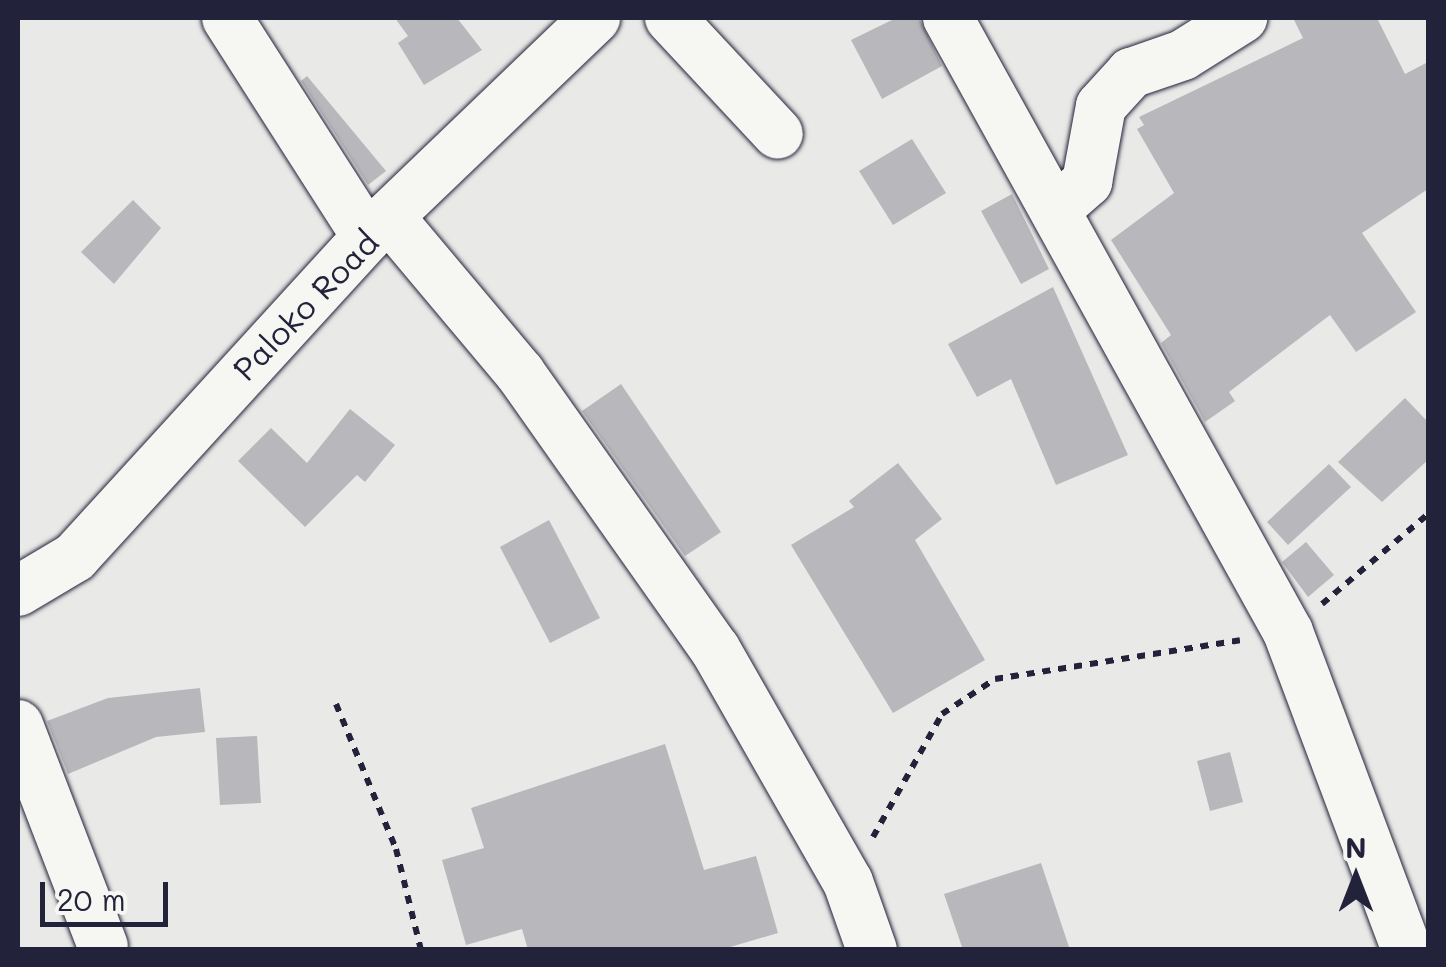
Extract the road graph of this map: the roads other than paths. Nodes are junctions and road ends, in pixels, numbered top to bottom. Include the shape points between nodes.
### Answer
1 (226, 18) edge
2 (595, 18) edge
3 (670, 18) edge
4 (948, 18) edge
5 (1242, 18) edge
6 (778, 134) dead end
7 (1055, 210) junction
8 (378, 227) junction
9 (18, 591) edge
10 (18, 726) edge
11 (102, 946) dead end
12 (872, 950) edge
13 (1407, 950) edge

1 - 8 street
2 - 8 street, Paloko Road
3 - 6 street
4 - 7 street
5 - 7 street via 1183,55 1131,73 1101,106 1087,182
7 - 13 street via 1288,632
8 - 9 street, Paloko Road via 75,557
8 - 12 street via 520,373 715,649 848,882
10 - 11 street

